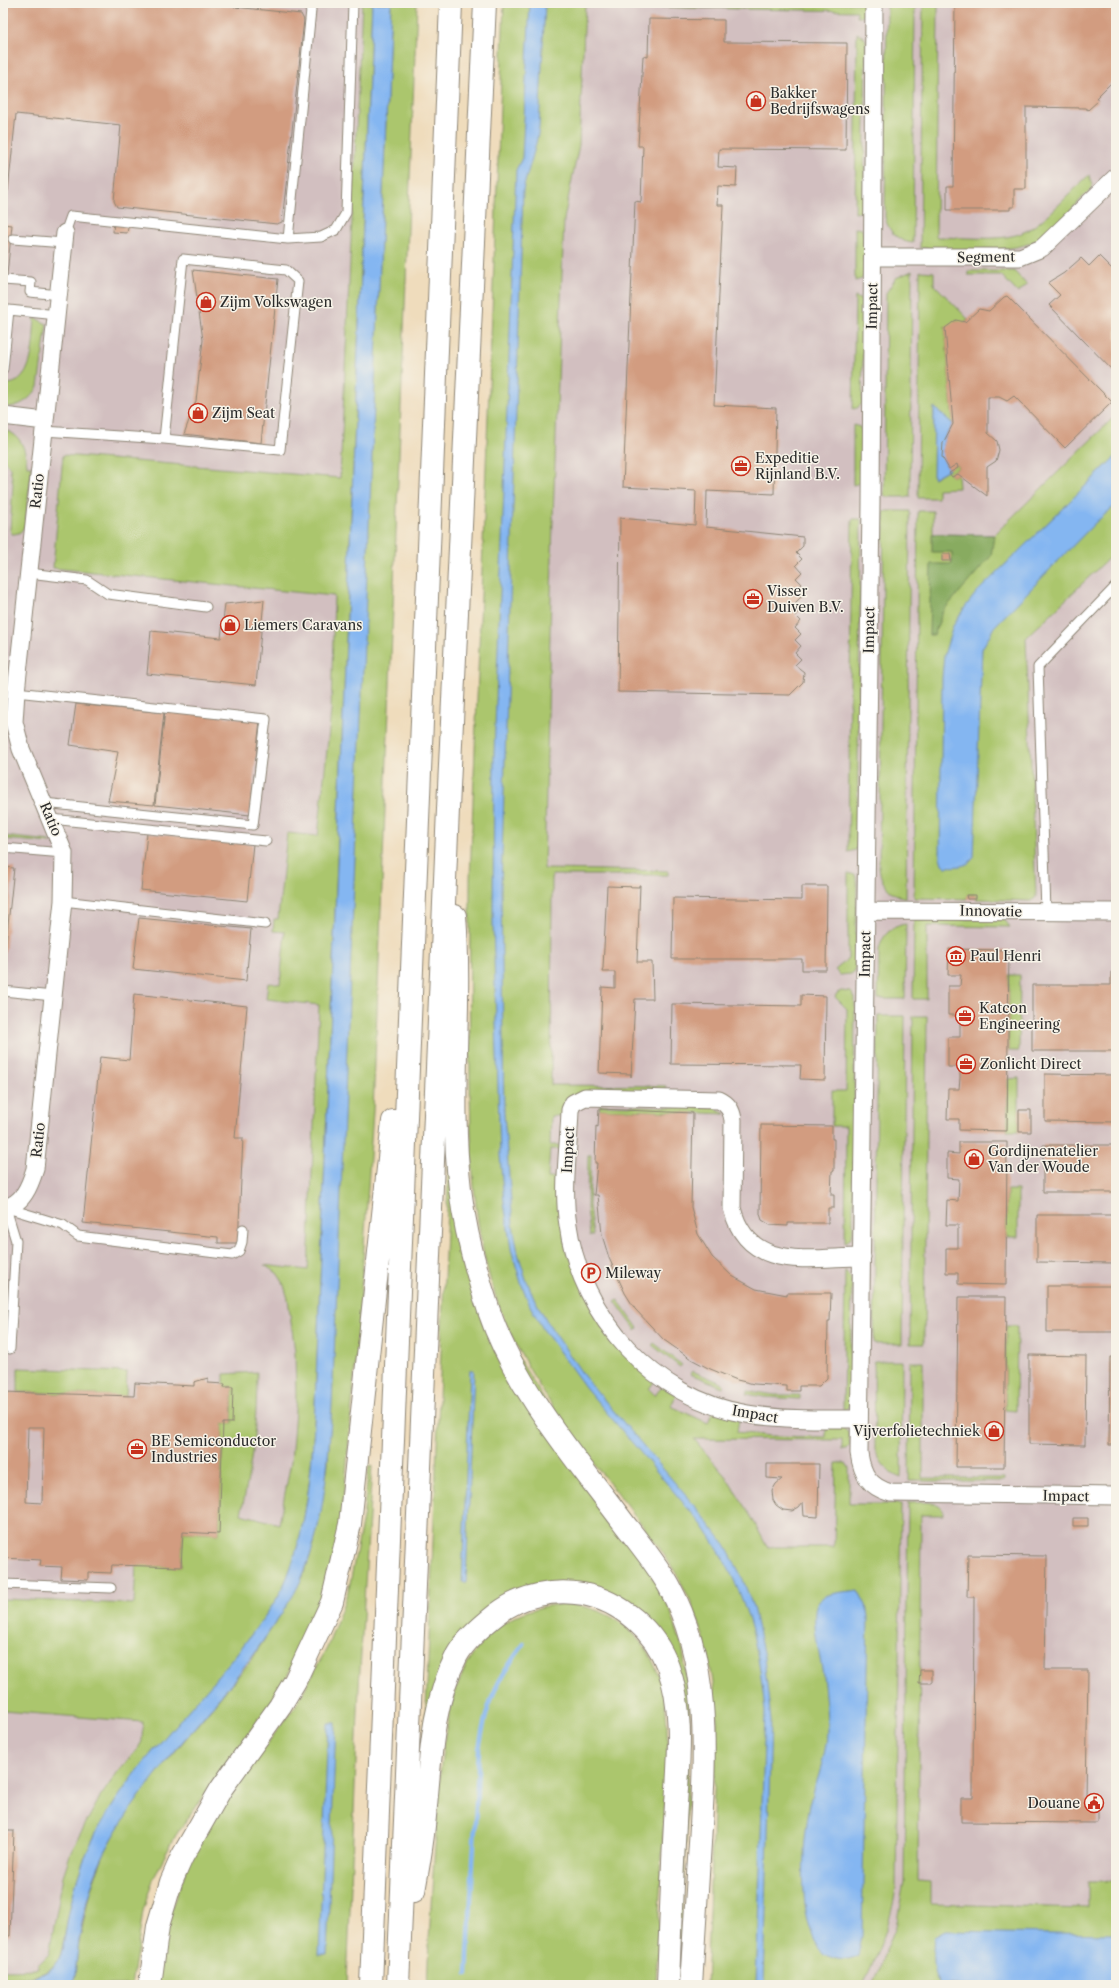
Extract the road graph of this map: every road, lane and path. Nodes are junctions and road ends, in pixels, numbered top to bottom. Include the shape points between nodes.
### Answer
1 (305, 3) edge
2 (353, 3) edge
3 (451, 3) edge
4 (485, 3) edge
5 (874, 3) edge
6 (1116, 177) edge
7 (65, 238) junction
8 (288, 239) junction
9 (13, 240) dead end
10 (873, 257) junction
11 (3, 280) edge
12 (59, 295) junction
13 (57, 315) junction
14 (3, 369) edge
15 (3, 416) edge
16 (44, 426) junction
17 (164, 439) junction
18 (29, 573) junction
19 (1116, 586) edge
20 (206, 608) dead end
21 (16, 692) junction
22 (44, 803) junction
23 (448, 809) junction
24 (51, 819) junction
25 (266, 841) dead end
26 (3, 848) edge
27 (64, 853) junction
28 (63, 901) junction
29 (866, 911) junction
30 (1046, 912) junction
31 (1116, 912) edge
32 (415, 915) junction
33 (265, 924) dead end
34 (3, 992) edge
35 (53, 996) junction
36 (4, 1208) edge
37 (243, 1229) dead end
38 (862, 1257) junction
39 (10, 1349) dead end
40 (859, 1419) junction
41 (1116, 1496) edge
42 (3, 1584) edge
43 (111, 1588) dead end
44 (398, 1982) edge
45 (150, 1985) edge
46 (371, 1985) edge
47 (668, 1985) edge
48 (691, 1985) edge

1 - 8 lane via 310,10
2 - 8 lane via 346,213 336,230 321,237
3 - 32 highway
4 - 23 highway
5 - 10 street, Impact
6 - 10 street, Segment via 1042,248 1020,257
7 - 8 lane via 71,216
7 - 9 lane
7 - 12 street, Ratio
10 - 29 street, Impact
11 - 12 lane via 31,282 30,292
12 - 13 street, Ratio
13 - 14 lane via 9,310
13 - 16 street, Ratio
15 - 16 street
16 - 17 lane
16 - 18 street, Ratio
17 - 17 lane via 280,450 298,281 286,270 183,259
18 - 20 lane via 87,580 108,594
18 - 21 street, Ratio
19 - 30 lane via 1038,667
21 - 22 street, Ratio via 14,722 21,749
21 - 22 lane via 266,719 253,825
22 - 24 street, Ratio
23 - 44 highway
23 - 48 highway via 458,958 456,1132 460,1190 473,1258 490,1314 513,1365 551,1426 652,1560 669,1587 683,1616 696,1657 703,1706 702,1801
24 - 25 lane
24 - 27 street, Ratio
26 - 27 lane
27 - 28 street, Ratio
28 - 33 lane
28 - 35 street, Ratio
29 - 30 street, Innovatie
29 - 38 street, Impact
30 - 31 street, Innovatie
32 - 45 highway via 355,1483 342,1562 332,1602 295,1681 217,1796 171,1882 158,1926
32 - 46 highway
34 - 35 lane
35 - 36 street, Ratio via 35,1169 30,1186 20,1199
36 - 37 lane via 63,1225 78,1236 232,1254 239,1250
36 - 39 lane via 16,1241
38 - 40 street, Impact
38 - 40 street, Impact via 782,1258 766,1253 752,1244 735,1220 732,1208 733,1114 726,1103 719,1100 585,1097 573,1103 570,1110 567,1192 568,1224 574,1252 595,1305 634,1356 664,1381 711,1405 746,1414 782,1419
40 - 41 street, Impact via 861,1468 874,1486 882,1491 904,1494
42 - 43 lane
44 - 47 highway via 423,1841 429,1763 441,1693 458,1654 480,1627 504,1608 526,1598 568,1592 588,1595 628,1613 642,1625 654,1642 670,1673 680,1744

